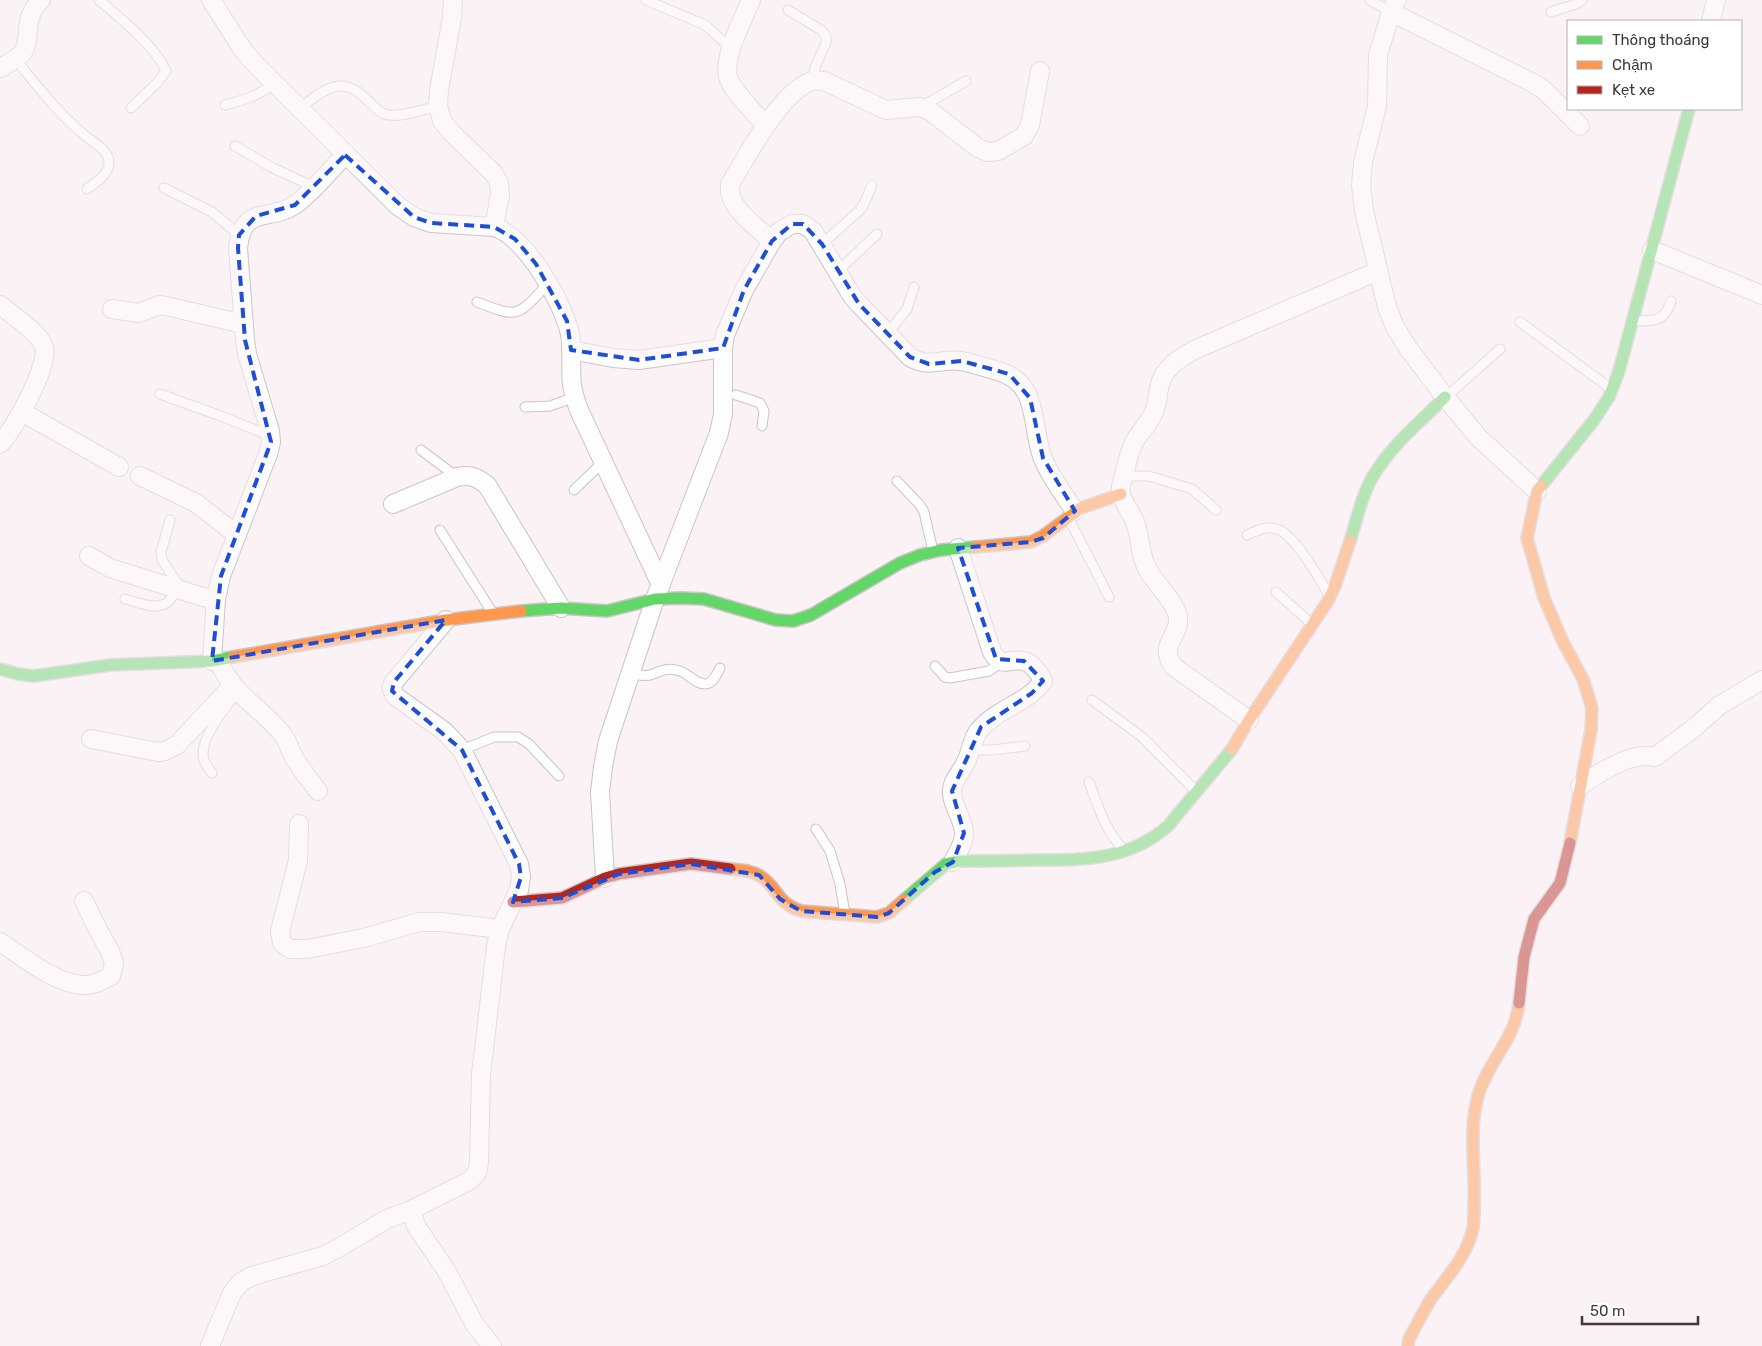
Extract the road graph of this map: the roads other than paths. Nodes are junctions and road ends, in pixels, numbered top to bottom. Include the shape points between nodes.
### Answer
1 (40, 0) edge
2 (99, 0) edge
3 (211, 0) edge
4 (453, 0) edge
5 (646, 0) edge
6 (751, 0) edge
7 (1370, 0) edge
8 (1582, 0) edge
9 (1716, 0) edge
10 (1394, 6) edge
11 (788, 10) dead end
12 (1551, 12) dead end
13 (1711, 20) edge
14 (731, 48) junction
15 (15, 59) junction
16 (0, 68) edge
17 (1040, 71) dead end
18 (814, 80) junction
19 (966, 81) dead end
20 (274, 83) junction
21 (225, 105) dead end
22 (438, 106) junction
23 (920, 107) junction
24 (131, 108) dead end
25 (299, 109) junction
26 (1689, 110) edge
27 (766, 126) junction
28 (1580, 126) dead end
29 (236, 146) dead end
30 (345, 155) junction
31 (872, 185) dead end
32 (314, 187) junction
33 (164, 188) dead end
34 (87, 189) dead end
35 (494, 227) junction
36 (239, 234) junction
37 (877, 234) dead end
38 (772, 240) junction
39 (822, 244) junction
40 (1652, 250) junction
41 (838, 271) junction
42 (1378, 271) junction
43 (548, 284) junction
44 (914, 288) dead end
45 (1762, 295) edge
46 (1670, 301) dead end
47 (477, 302) dead end
48 (0, 305) edge
49 (112, 309) dead end
50 (1633, 321) junction
51 (1520, 322) dead end
52 (243, 324) junction
53 (888, 333) junction
54 (723, 348) junction
55 (1500, 349) dead end
56 (571, 350) junction
57 (1612, 389) junction
58 (160, 394) dead end
59 (730, 394) junction
60 (575, 397) junction
61 (1445, 397) junction
62 (526, 407) dead end
63 (22, 412) junction
64 (762, 426) dead end
65 (270, 436) junction
66 (0, 444) edge
67 (421, 450) dead end
68 (604, 462) junction
69 (119, 467) dead end
70 (140, 476) dead end
71 (1124, 476) junction
72 (457, 477) junction
73 (897, 481) dead end
74 (574, 490) dead end
75 (1537, 491) junction
76 (1121, 494) junction
77 (393, 504) dead end
78 (1216, 510) dead end
79 (1072, 514) junction
80 (170, 520) dead end
81 (440, 530) dead end
82 (237, 535) junction
83 (1247, 535) dead end
84 (958, 548) junction
85 (933, 552) junction
86 (89, 556) dead end
87 (180, 589) junction
88 (658, 592) junction
89 (1276, 592) dead end
90 (1330, 596) junction
91 (1109, 597) dead end
92 (125, 599) dead end
93 (216, 599) junction
94 (561, 608) junction
95 (493, 614) junction
96 (446, 620) junction
97 (1313, 624) junction
98 (215, 660) junction
99 (1002, 662) junction
100 (935, 666) dead end
101 (720, 668) dead end
102 (0, 669) edge
103 (630, 673) junction
104 (1762, 680) edge
105 (235, 689) junction
106 (1092, 700) dead end
107 (1249, 720) junction
108 (91, 739) dead end
109 (1025, 746) dead end
110 (462, 750) junction
111 (970, 750) junction
112 (212, 773) dead end
113 (559, 776) dead end
114 (1089, 782) dead end
115 (1580, 786) junction
116 (318, 791) dead end
117 (1197, 792) junction
118 (299, 824) dead end
119 (816, 829) dead end
120 (1124, 851) junction
121 (953, 862) junction
122 (605, 878) junction
123 (84, 901) dead end
124 (513, 902) junction
125 (845, 915) junction
126 (500, 929) junction
127 (0, 942) edge
128 (411, 1210) junction
129 (210, 1346) edge
130 (492, 1346) edge
131 (1408, 1346) edge

1 - 15 street via 28,20 23,52
2 - 24 lane via 162,60 166,71
3 - 20 street via 243,50
4 - 22 street
5 - 14 lane via 705,25
6 - 14 street
7 - 10 lane
8 - 12 lane
9 - 13 street
10 - 28 street via 1544,90
10 - 42 street via 1378,55 1377,106 1363,162 1361,186
11 - 18 lane via 822,30 826,36
14 - 27 street via 728,77 732,86
15 - 16 street
15 - 34 lane via 59,112 102,148 108,157 109,165 104,175
17 - 23 street via 1030,125 1024,136 998,151 978,148 930,111
18 - 23 street via 824,81 886,110
18 - 27 street via 794,93
19 - 23 lane
20 - 21 lane via 253,97
20 - 25 street
22 - 25 lane via 385,114 354,90 338,85
22 - 35 street via 442,121 499,183
25 - 30 street
26 - 40 street
27 - 38 street via 730,184 729,193 732,202
29 - 32 lane
30 - 32 street
30 - 35 street via 398,206 414,217 431,223
31 - 39 lane via 860,210
32 - 36 street via 295,205 256,216
33 - 36 lane via 212,212
35 - 43 street via 515,239
36 - 52 street
37 - 41 lane
38 - 39 street via 792,224 803,224
38 - 54 street via 744,290 725,335
39 - 41 street
40 - 45 street
40 - 50 street
41 - 53 street via 852,296
42 - 61 street via 1395,327
42 - 71 street via 1180,358 1167,369 1160,382 1157,405 1135,440
43 - 47 lane via 526,306 512,313
43 - 56 street via 567,321
44 - 53 lane via 906,309
46 - 50 lane via 1662,318
48 - 63 street via 36,335 44,346 41,368
49 - 52 street via 139,313 159,305
50 - 57 street
51 - 57 lane
52 - 65 street via 247,354
53 - 79 street via 918,362 962,361 1009,374 1022,384 1030,398 1042,458
54 - 56 street via 639,360
54 - 59 street
55 - 61 lane
56 - 60 street
57 - 75 street via 1594,420
58 - 65 lane
59 - 64 lane via 760,403 764,411
59 - 88 street via 720,433
60 - 62 lane via 550,406
60 - 68 street
61 - 75 street via 1479,438
61 - 90 street via 1390,453 1375,473
63 - 66 street
63 - 69 street
65 - 82 street via 268,454
67 - 72 lane
68 - 74 lane
68 - 88 street
70 - 82 street via 196,503
71 - 76 street
71 - 78 lane via 1149,476 1192,489
72 - 77 street
72 - 94 street via 476,477 487,485
73 - 85 lane via 924,512
75 - 115 street via 1527,538 1544,598 1583,679 1592,708
76 - 79 street via 1086,505
76 - 107 street via 1136,525 1143,560 1178,617 1177,628 1167,649 1168,658 1174,667
79 - 84 street via 1043,538 1031,542
79 - 91 lane
80 - 87 lane via 161,552 162,560
81 - 95 lane
82 - 93 street
83 - 90 lane via 1264,528 1277,528 1298,548
84 - 85 street
84 - 99 street via 992,652
85 - 88 street via 900,562 811,615 793,621 776,620 704,599
86 - 87 street via 110,568
87 - 92 lane via 161,605
87 - 93 street
88 - 94 street via 607,611
88 - 103 street
89 - 97 lane
90 - 97 street
93 - 98 street
94 - 95 street
95 - 96 street
96 - 98 street
96 - 110 street via 394,682 392,691 444,731
97 - 107 street
98 - 102 street via 110,665 34,676
98 - 105 street
99 - 100 lane via 988,671 950,678 942,675
99 - 111 street via 1024,661 1043,681 1032,693 981,727
101 - 103 lane via 715,678 704,684 682,672 668,669 648,676
103 - 122 street via 603,767 600,792
104 - 115 street via 1720,705 1655,757 1642,756 1618,764
105 - 108 street via 177,745 165,751
105 - 112 lane via 205,745 203,759
105 - 116 street via 282,734 294,758
106 - 117 lane via 1142,737
107 - 117 street via 1225,760
109 - 111 lane
110 - 113 lane via 494,737 518,736
110 - 124 street via 519,864 519,890
111 - 121 street via 952,790 964,833
114 - 120 lane via 1105,825
115 - 131 street via 1560,883 1534,919 1524,957 1518,1014 1478,1095 1472,1128 1473,1228 1462,1257 1430,1301
117 - 120 street via 1156,838 1143,846
118 - 126 street via 298,861 280,931 282,942 290,949 364,938 419,922
119 - 125 lane via 830,851
120 - 121 street via 1082,860
121 - 125 street via 935,872 889,913 877,918
122 - 124 street via 562,898
122 - 125 street via 691,864 749,871 768,882 789,907
123 - 127 street via 114,963 111,976 98,983 82,985 57,978
124 - 126 street
126 - 128 street via 480,1075 477,1173
128 - 129 street via 387,1219 323,1256 241,1282 232,1293
128 - 130 street via 416,1226 446,1270 475,1325

